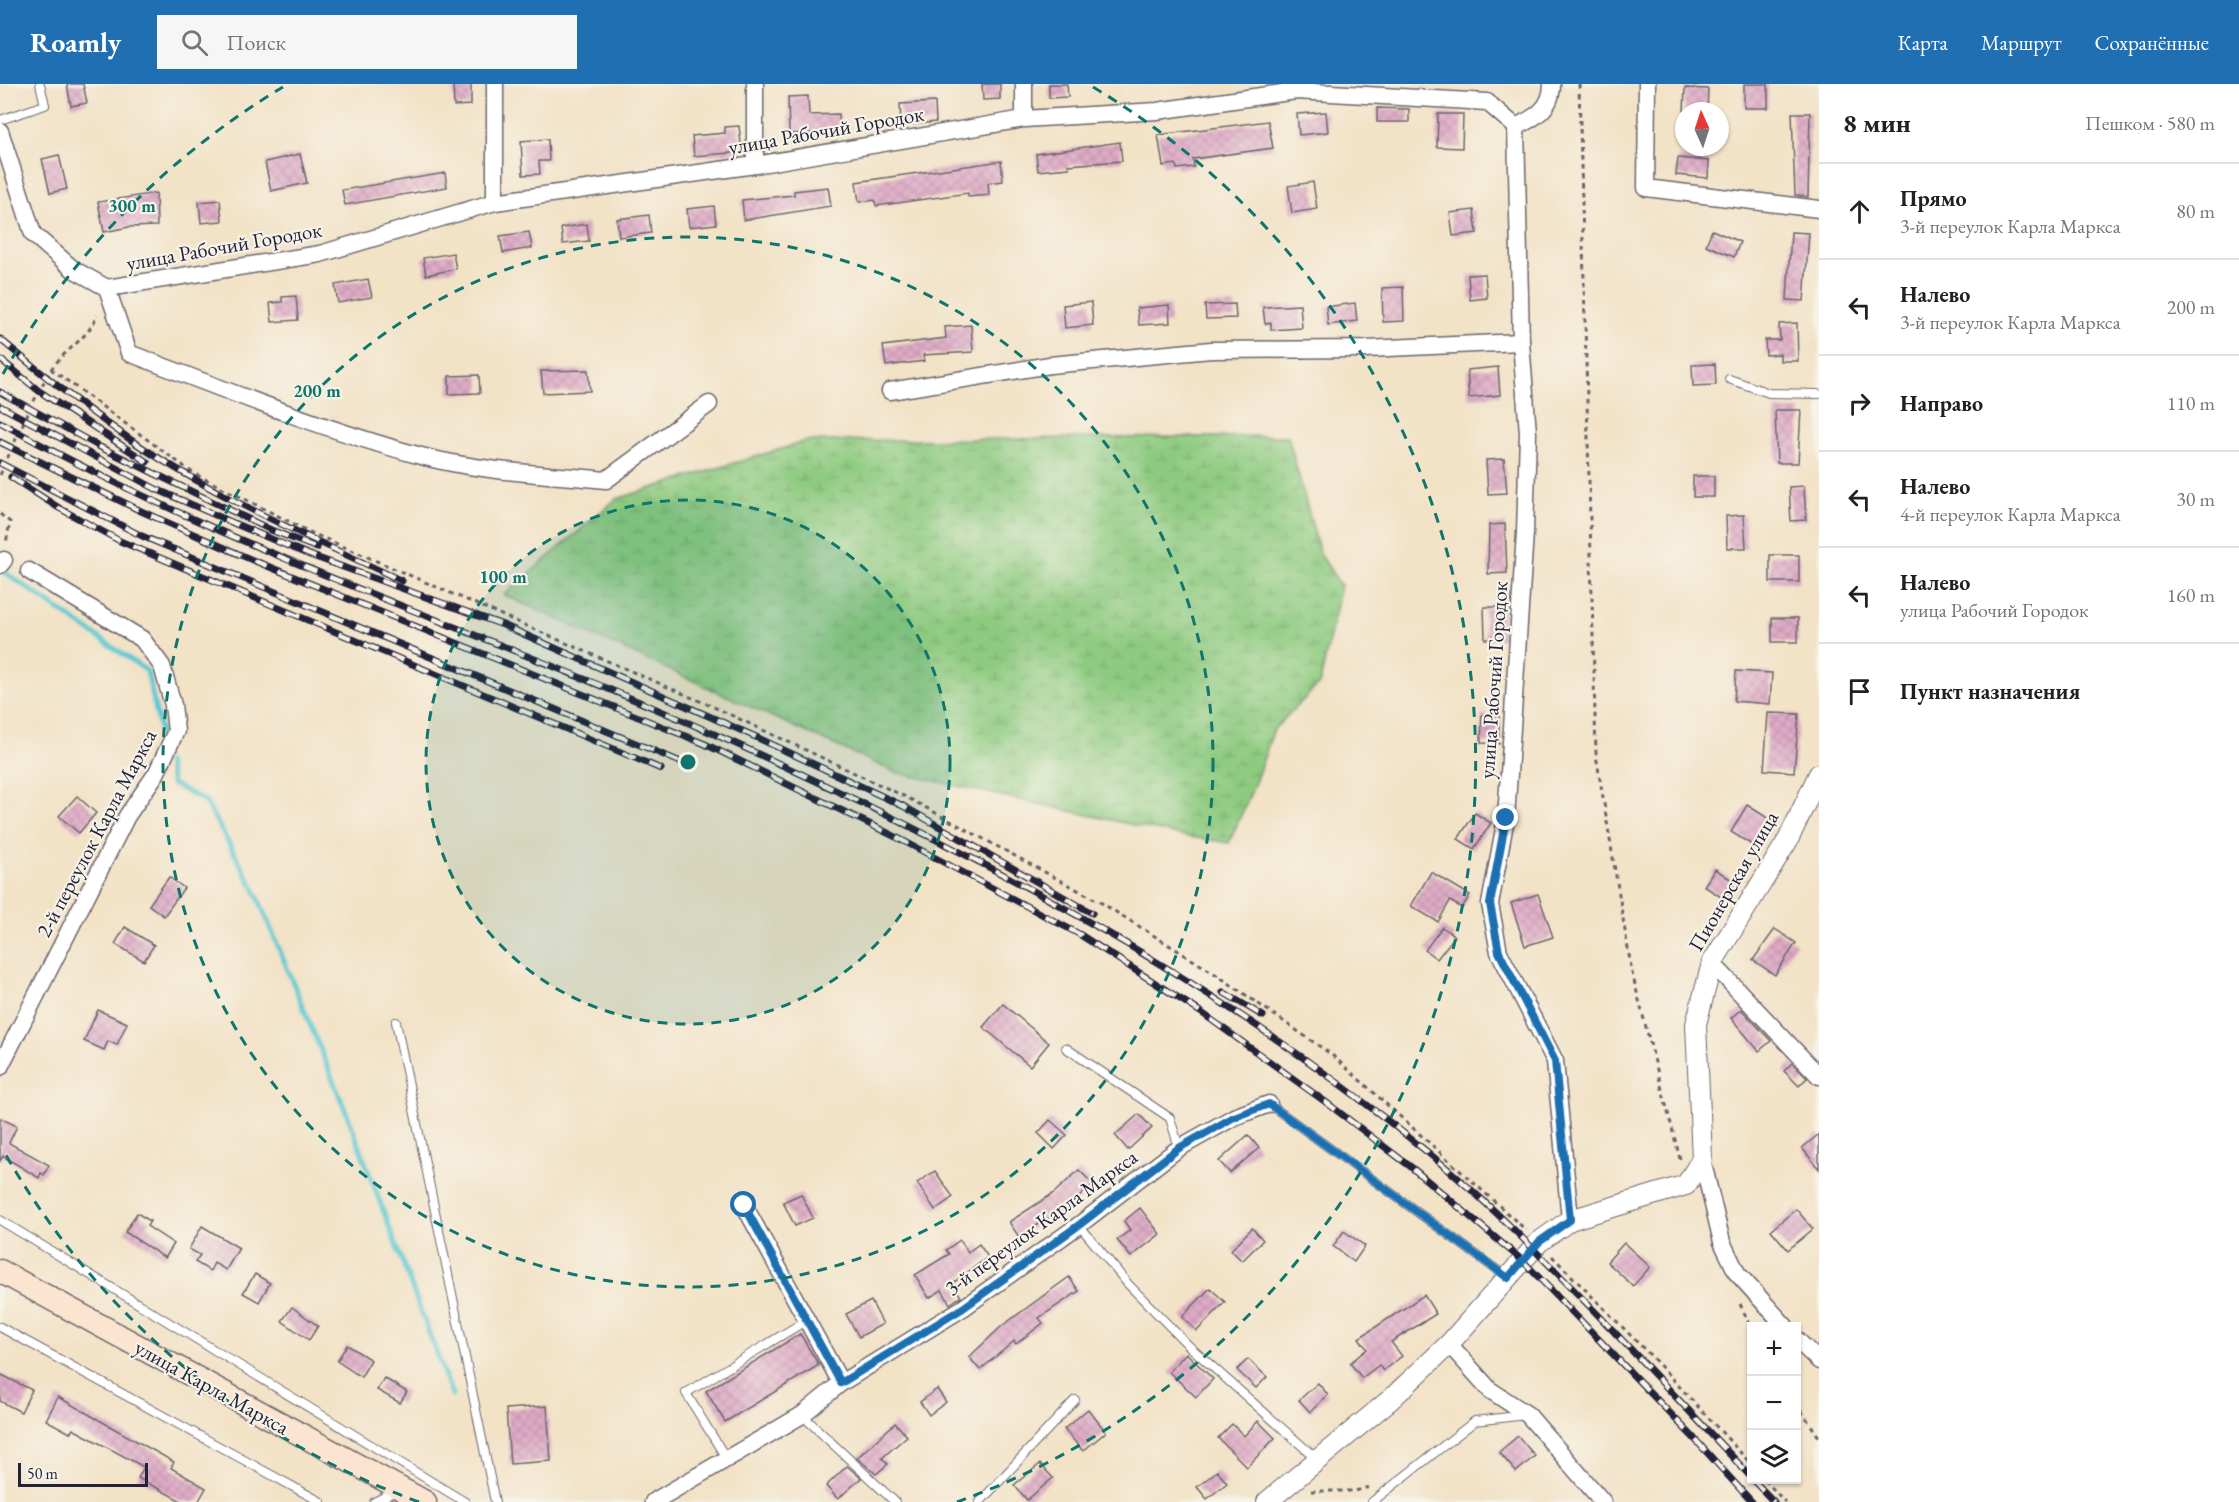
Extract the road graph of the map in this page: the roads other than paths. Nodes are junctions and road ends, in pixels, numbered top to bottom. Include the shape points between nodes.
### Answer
1 (40, 84) edge
2 (495, 84) edge
3 (755, 84) edge
4 (1024, 84) edge
5 (1552, 84) edge
6 (1647, 84) edge
7 (1296, 88) edge
8 (1024, 119) junction
9 (0, 120) edge
10 (1516, 127) junction
11 (0, 131) edge
12 (755, 165) junction
13 (495, 202) junction
14 (1819, 209) edge
15 (107, 288) junction
16 (1521, 342) junction
17 (1729, 379) dead end
18 (890, 391) dead end
19 (1819, 394) edge
20 (709, 404) dead end
21 (29, 571) dead end
22 (1819, 774) edge
23 (1712, 963) junction
24 (396, 1022) dead end
25 (1066, 1048) dead end
26 (0, 1067) edge
27 (1819, 1076) edge
28 (1269, 1104) joint
29 (1179, 1148) junction
30 (1702, 1159) junction
31 (744, 1205) dead end
32 (0, 1220) edge
33 (1570, 1220) junction
34 (1079, 1225) junction
35 (0, 1271) edge
36 (1508, 1278) junction
37 (807, 1320) junction
38 (1781, 1322) edge
39 (0, 1327) edge
40 (1801, 1343) edge
41 (1449, 1344) junction
42 (1819, 1361) edge
43 (841, 1383) junction
44 (1076, 1400) dead end
45 (802, 1415) junction
46 (1528, 1415) junction
47 (726, 1458) junction
48 (1318, 1460) junction
49 (401, 1489) junction
50 (1273, 1496) edge
51 (321, 1502) edge
52 (374, 1502) edge
53 (425, 1502) edge
54 (465, 1502) edge
55 (495, 1502) edge
56 (653, 1502) edge
57 (895, 1502) edge
58 (980, 1502) edge
59 (1372, 1502) edge
60 (1603, 1502) edge

1 - 9 lane via 45,105
2 - 13 street
3 - 12 street
4 - 8 street
5 - 10 street via 1552,98 1538,116
6 - 14 street via 1646,188
7 - 8 street, улица Рабочий Городок via 1157,111
7 - 10 street, улица Рабочий Городок via 1487,102
8 - 12 street, улица Рабочий Городок
10 - 16 street, улица Рабочий Городок
11 - 15 street via 33,234 73,269
12 - 13 street, улица Рабочий Городок
13 - 15 street, улица Рабочий Городок via 320,254
15 - 20 street, улица Рабочий Городок via 129,353 257,403 423,456 494,469 606,480
16 - 18 street via 1211,350 1050,366
16 - 33 street, улица Рабочий Городок via 1528,433 1525,533 1506,818 1490,904 1499,952 1555,1061
17 - 19 lane via 1769,393
21 - 26 street, 2-й переулок Карла Маркса via 142,639 162,666 176,731 156,774 127,816
22 - 23 street, Пионерская улица via 1788,840
23 - 27 street
23 - 30 street, Пионерская улица via 1696,1024
24 - 55 lane
25 - 29 lane via 1170,1118
28 - 29 street, 3-й переулок Карла Маркса via 1234,1117
28 - 36 lane
29 - 34 street, 3-й переулок Карла Маркса
30 - 33 street via 1686,1185
30 - 38 street via 1722,1242 1737,1273
31 - 37 street
32 - 54 lane
33 - 36 street via 1539,1242
34 - 43 street, 3-й переулок Карла Маркса via 963,1308
34 - 48 lane via 1128,1284 1189,1346
35 - 49 main road, улица Карла Маркса
36 - 41 street
37 - 43 street
37 - 47 lane via 686,1393
39 - 51 lane
40 - 42 street
41 - 46 street via 1490,1390
41 - 48 street
43 - 45 street, 3-й переулок Карла Маркса
44 - 58 lane
45 - 47 street, 3-й переулок Карла Маркса
45 - 57 lane
46 - 59 lane via 1475,1421
46 - 60 street
47 - 56 street, 3-й переулок Карла Маркса
48 - 50 street
49 - 52 lane
49 - 53 main road, улица Карла Маркса

